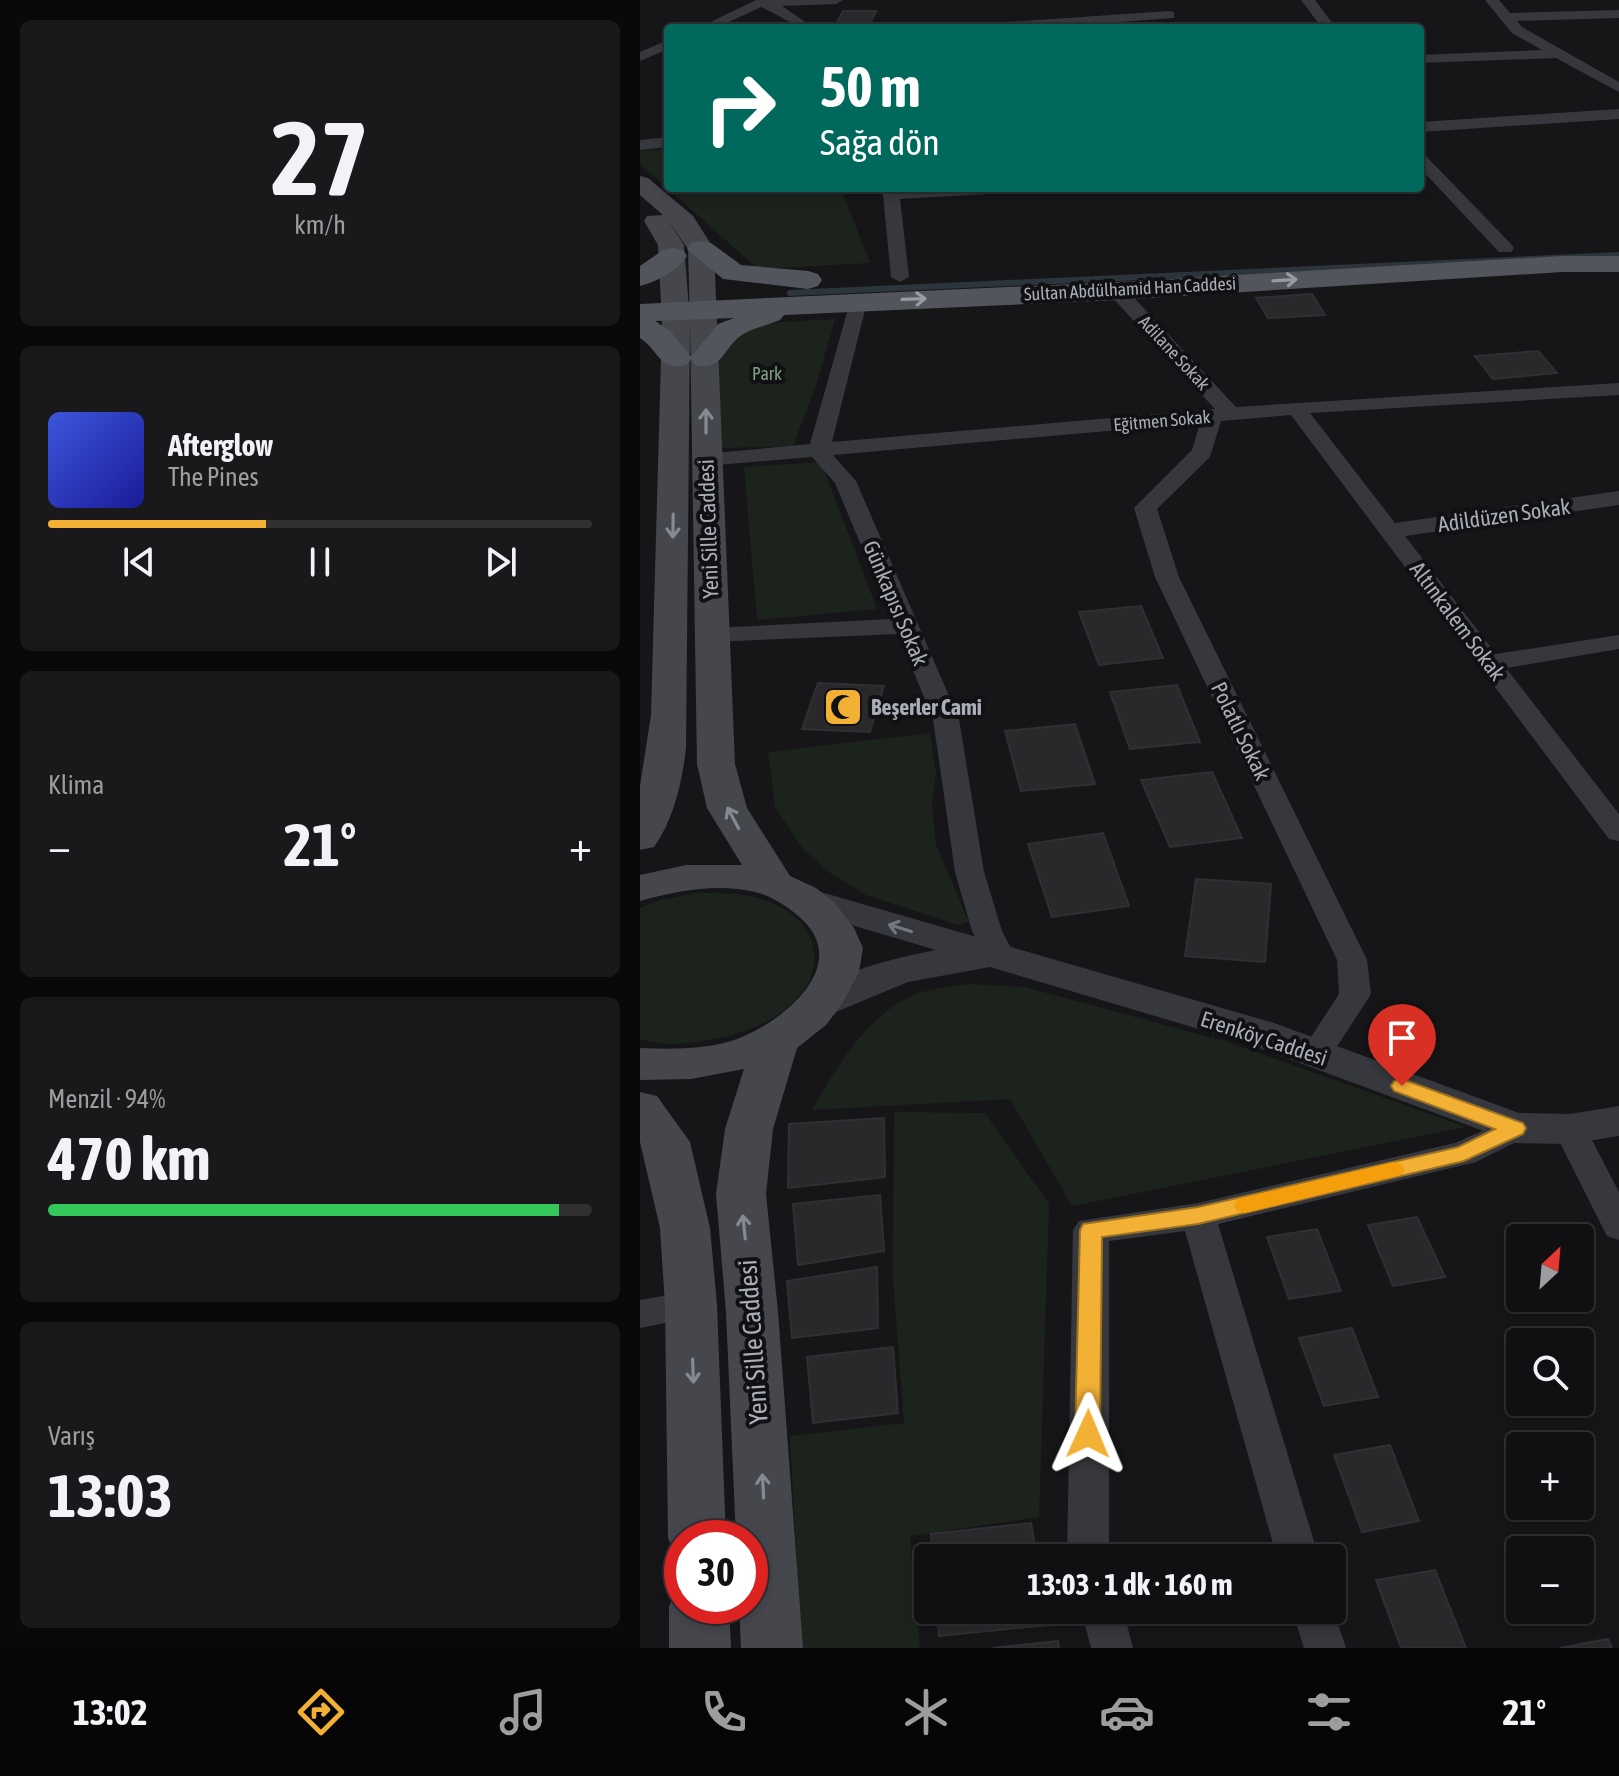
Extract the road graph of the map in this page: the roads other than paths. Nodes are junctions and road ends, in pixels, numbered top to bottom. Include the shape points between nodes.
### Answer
1 (836, 0) edge
2 (1155, 0) edge
3 (1308, 0) edge
4 (1492, 0) edge
5 (759, 2) edge
6 (1619, 14) edge
7 (1169, 15) junction
8 (1506, 17) junction
9 (713, 24) edge
10 (802, 24) edge
11 (1037, 24) edge
12 (1178, 24) edge
13 (1326, 24) edge
14 (664, 47) edge
15 (1556, 54) junction
16 (1424, 59) edge
17 (645, 62) edge
18 (1619, 88) edge
19 (1619, 114) edge
20 (1424, 127) edge
21 (664, 142) edge
22 (640, 145) edge
23 (1424, 164) edge
24 (640, 183) edge
25 (889, 192) edge
26 (640, 208) edge
27 (1505, 248) junction
28 (687, 252) junction
29 (1617, 262) edge
30 (640, 277) edge
31 (900, 277) junction
32 (640, 290) edge
33 (1117, 291) junction
34 (821, 292) junction
35 (689, 299) junction
36 (858, 302) junction
37 (640, 313) edge
38 (640, 325) edge
39 (691, 358) junction
40 (1619, 389) edge
41 (1296, 408) junction
42 (1222, 415) junction
43 (819, 452) junction
44 (705, 460) junction
45 (1619, 498) edge
46 (1389, 531) junction
47 (906, 626) junction
48 (712, 635) junction
49 (1619, 642) edge
50 (1490, 663) junction
51 (1619, 833) edge
52 (640, 838) edge
53 (640, 888) edge
54 (791, 892) junction
55 (1001, 958) junction
56 (819, 1006) junction
57 (776, 1040) junction
58 (1316, 1054) junction
59 (640, 1064) edge
60 (640, 1108) edge
61 (1619, 1121) edge
62 (1516, 1128) junction
63 (1570, 1129) junction
64 (1198, 1216) junction
65 (1619, 1227) edge
66 (691, 1305) junction
67 (640, 1314) edge
68 (697, 1520) edge
69 (1088, 1544) edge
70 (1294, 1544) edge
71 (699, 1624) edge
72 (1106, 1624) edge
73 (1317, 1624) edge
74 (700, 1648) edge
75 (772, 1648) edge
76 (1112, 1648) edge
77 (1325, 1648) edge

1 - 5 street
2 - 7 street
3 - 13 street
4 - 8 street
5 - 9 street
5 - 10 street
6 - 8 street
7 - 11 street
7 - 12 street
8 - 15 street
14 - 17 street
15 - 16 street
15 - 18 street
19 - 20 street
21 - 22 street
23 - 27 street
24 - 28 main road via 684,221
25 - 31 street
26 - 28 main road, Yeni Sille Caddesi
27 - 29 main road, Sultan Abdülhamid Han Caddesi
27 - 31 main road, Sultan Abdülhamid Han Caddesi
28 - 30 main road
28 - 34 main road via 733,273
28 - 35 main road, Yeni Sille Caddesi
33 -> 29 main road, Sultan Abdülhamid Han Caddesi
31 - 34 main road, Sultan Abdülhamid Han Caddesi
32 - 35 main road, Sultan Abdülhamid Han Caddesi
36 -> 33 main road, Sultan Abdülhamid Han Caddesi
33 - 42 street, Adilane Sokak
34 - 35 main road, Sultan Abdülhamid Han Caddesi
34 - 36 main road, Sultan Abdülhamid Han Caddesi
34 - 39 main road via 736,326
35 - 37 main road, Sultan Abdülhamid Han Caddesi
35 - 39 main road, Yeni Sille Caddesi
36 - 43 street
38 - 39 main road
44 -> 39 main road, Yeni Sille Caddesi
39 -> 52 main road, Yeni Sille Caddesi via 668,755 658,799
40 - 41 street, Eğitmen Sokak
41 - 42 street, Eğitmen Sokak
41 - 46 street, Altınkalem Sokak
42 - 43 street, Eğitmen Sokak
42 - 58 street, Polatlı Sokak via 1202,452 1145,508 1167,577 1352,960 1355,994
43 - 44 street, Eğitmen Sokak
43 - 47 street, Günkapısı Sokak via 845,481
44 - 48 main road, Yeni Sille Caddesi
45 - 46 street, Adildüzen Sokak
46 - 50 street, Altınkalem Sokak
47 - 48 street
47 - 55 street, Günkapısı Sokak via 946,719 959,820 986,933
54 -> 48 main road, Yeni Sille Caddesi via 727,808 716,764
49 - 50 street
50 - 51 street, Altınkalem Sokak
53 - 54 main road via 700,876 739,877
55 -> 54 street, Erenköy Caddesi
54 - 56 main road, Yeni Sille Caddesi via 830,922 841,948 837,977
55 - 56 street via 927,963 889,973
55 - 58 street, Erenköy Caddesi
56 - 57 main road
57 - 59 main road via 688,1065
75 -> 57 main road, Yeni Sille Caddesi via 741,1194 749,1129
58 - 62 street, Erenköy Caddesi
60 - 66 main road via 666,1142 685,1228
61 - 63 street, Erenköy Caddesi
62 - 63 street, Erenköy Caddesi
62 - 64 street via 1464,1153
63 - 65 street
64 - 69 street via 1091,1230
64 - 70 street
66 - 67 street
66 -> 68 main road
71 - 74 main road
72 - 76 street
73 - 77 street

